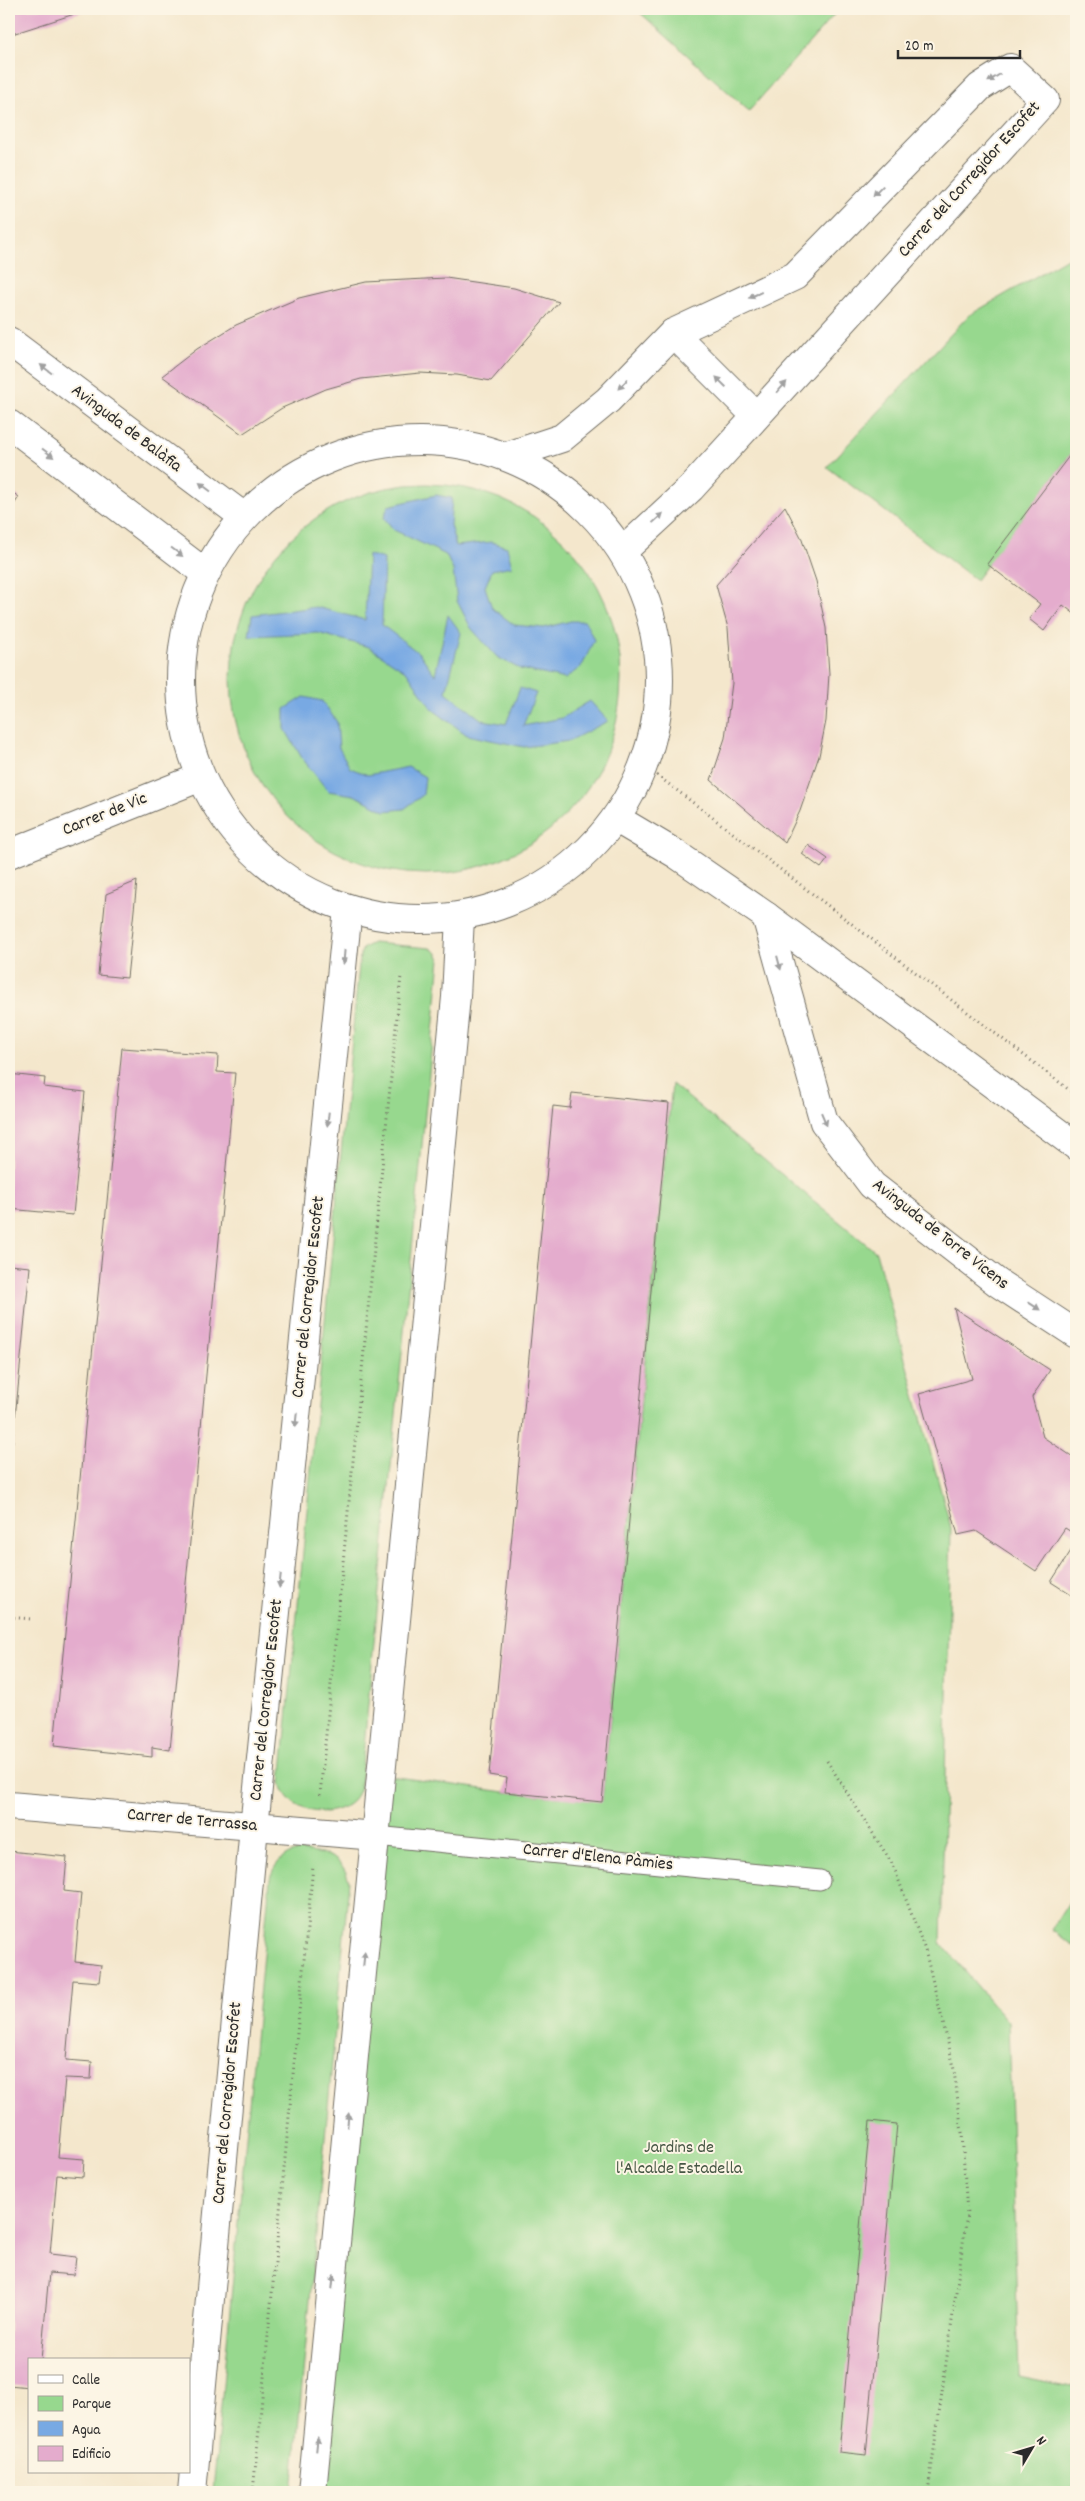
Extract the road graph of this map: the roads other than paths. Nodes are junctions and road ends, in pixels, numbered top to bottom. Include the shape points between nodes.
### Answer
1 (672, 334) junction
2 (9, 341) edge
3 (756, 416) junction
4 (9, 424) edge
5 (507, 456) junction
6 (244, 517) junction
7 (623, 551) junction
8 (205, 573) junction
9 (201, 777) junction
10 (617, 819) junction
11 (9, 854) edge
12 (348, 909) junction
13 (766, 916) junction
14 (460, 917) junction
15 (1076, 1146) edge
16 (1076, 1334) edge
17 (9, 1806) edge
18 (254, 1826) junction
19 (376, 1836) junction
20 (820, 1880) dead end
21 (192, 2492) edge
22 (312, 2492) edge

3 -> 1 street
3 -> 1 street, Carrer del Corregidor Escofet via 1045,100 1010,68 980,87 795,276
1 -> 5 street, Carrer del Corregidor Escofet via 608,400 562,438
6 -> 2 street, Avinguda de Balàfia
7 -> 3 street, Carrer del Corregidor Escofet via 691,488
4 -> 8 street
5 - 6 street via 422,439 337,454 263,498
5 - 7 street via 572,494
6 - 8 street
7 - 10 street via 653,619 661,693 645,766
8 - 9 street via 194,598 181,657 184,718
9 - 11 street, Carrer de Vic
9 - 12 street via 237,834 287,879
10 - 13 street via 676,854
10 - 14 street via 574,866 521,899
12 - 14 street via 404,919
12 -> 18 street, Carrer del Corregidor Escofet
13 - 15 street
13 -> 16 street, Avinguda de Torre Vicens via 824,1122 872,1185 998,1283
14 - 19 street via 456,989
17 - 18 street, Carrer de Terrassa
18 - 19 street, Carrer de Terrassa
18 - 21 street, Carrer del Corregidor Escofet
19 - 20 lane, Carrer d'Elena Pàmies
22 -> 19 street

